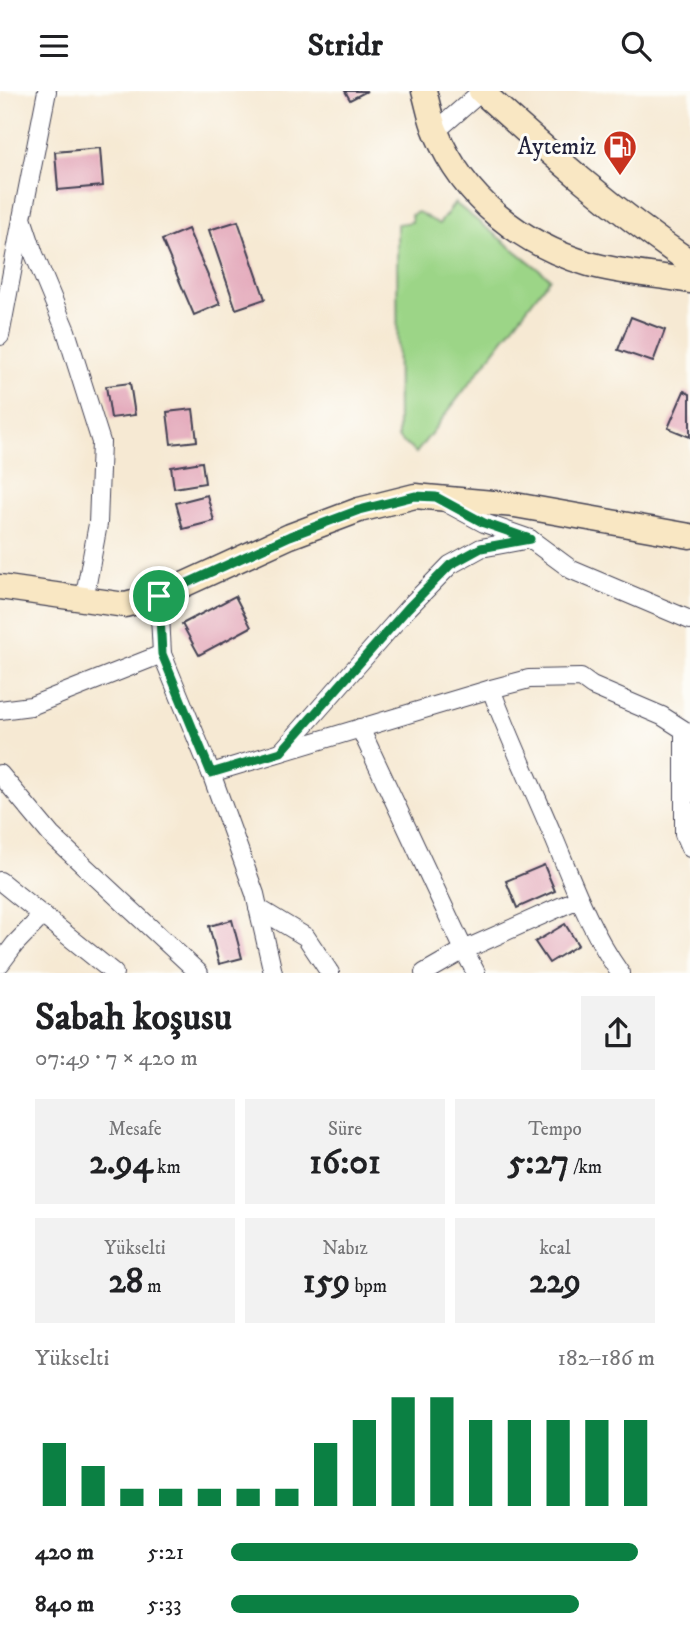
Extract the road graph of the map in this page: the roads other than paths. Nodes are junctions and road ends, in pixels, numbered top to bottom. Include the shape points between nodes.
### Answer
1 (47, 91) edge
2 (424, 91) edge
3 (481, 91) edge
4 (435, 132) junction
5 (22, 218) junction
6 (690, 262) edge
7 (690, 281) edge
8 (1, 328) edge
9 (436, 497) junction
10 (690, 535) edge
11 (530, 539) junction
12 (0, 587) edge
13 (159, 596) junction
14 (84, 600) junction
15 (690, 620) edge
16 (162, 654) junction
17 (491, 689) junction
18 (0, 711) edge
19 (360, 728) junction
20 (281, 752) junction
21 (211, 773) junction
22 (0, 774) edge
23 (690, 848) edge
24 (0, 881) edge
25 (578, 899) junction
26 (258, 908) junction
27 (43, 915) junction
28 (464, 950) junction
29 (0, 964) edge
30 (114, 973) edge
31 (199, 973) edge
32 (273, 973) edge
33 (330, 973) edge
34 (424, 973) edge
35 (476, 973) edge
36 (620, 973) edge

1 - 5 street
2 - 4 street
3 - 4 street
3 - 6 street via 560,163
4 - 7 street via 459,174 498,218 537,244 590,264
5 - 8 street
5 - 14 street via 66,331 101,442 98,524
9 - 10 street via 515,505
9 - 11 street via 484,523
9 - 13 street via 415,496 359,510
11 - 15 street via 572,570
11 - 20 street via 481,548 450,565
12 - 14 street
13 - 14 street via 125,605
13 - 16 street
16 - 18 street via 31,706
16 - 21 street
17 - 19 street
17 - 23 street via 529,679 581,678 684,730 684,834
17 - 25 street
19 - 20 street
19 - 28 street
20 - 21 street
21 - 26 street
22 - 31 street via 51,835
24 - 27 street
25 - 28 street
25 - 36 street
26 - 32 street
26 - 33 street via 306,937
27 - 29 street
27 - 30 street
28 - 34 street
28 - 35 street

